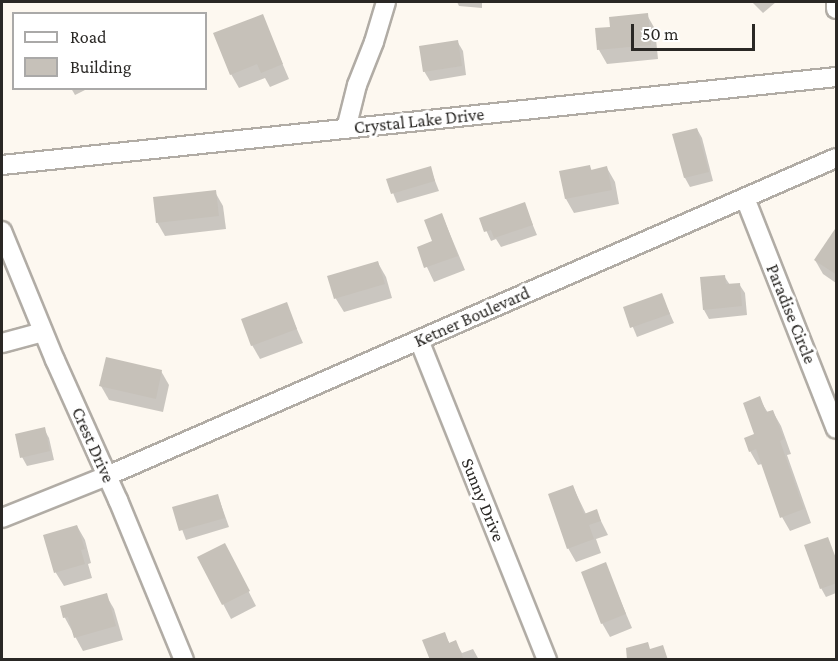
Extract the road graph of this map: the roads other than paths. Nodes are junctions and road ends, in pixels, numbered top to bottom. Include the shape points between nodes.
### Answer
1 (386, 2) edge
2 (836, 2) edge
3 (837, 9) edge
4 (837, 77) edge
5 (346, 129) junction
6 (837, 158) edge
7 (2, 165) edge
8 (745, 198) junction
9 (2, 231) edge
10 (43, 332) junction
11 (418, 340) junction
12 (2, 343) edge
13 (837, 429) edge
14 (107, 476) junction
15 (2, 518) edge
16 (184, 660) edge
17 (548, 660) edge

1 - 5 street
2 - 3 street
4 - 5 street, Crystal Lake Drive
5 - 7 street, Crystal Lake Drive
6 - 8 street, Ketner Boulevard
8 - 11 street, Ketner Boulevard
8 - 13 street, Paradise Circle
9 - 10 street, Crest Drive
10 - 12 street
10 - 14 street, Crest Drive
11 - 14 street, Ketner Boulevard
11 - 17 street, Sunny Drive
14 - 15 street, Ketner Boulevard
14 - 16 street, Crest Drive

